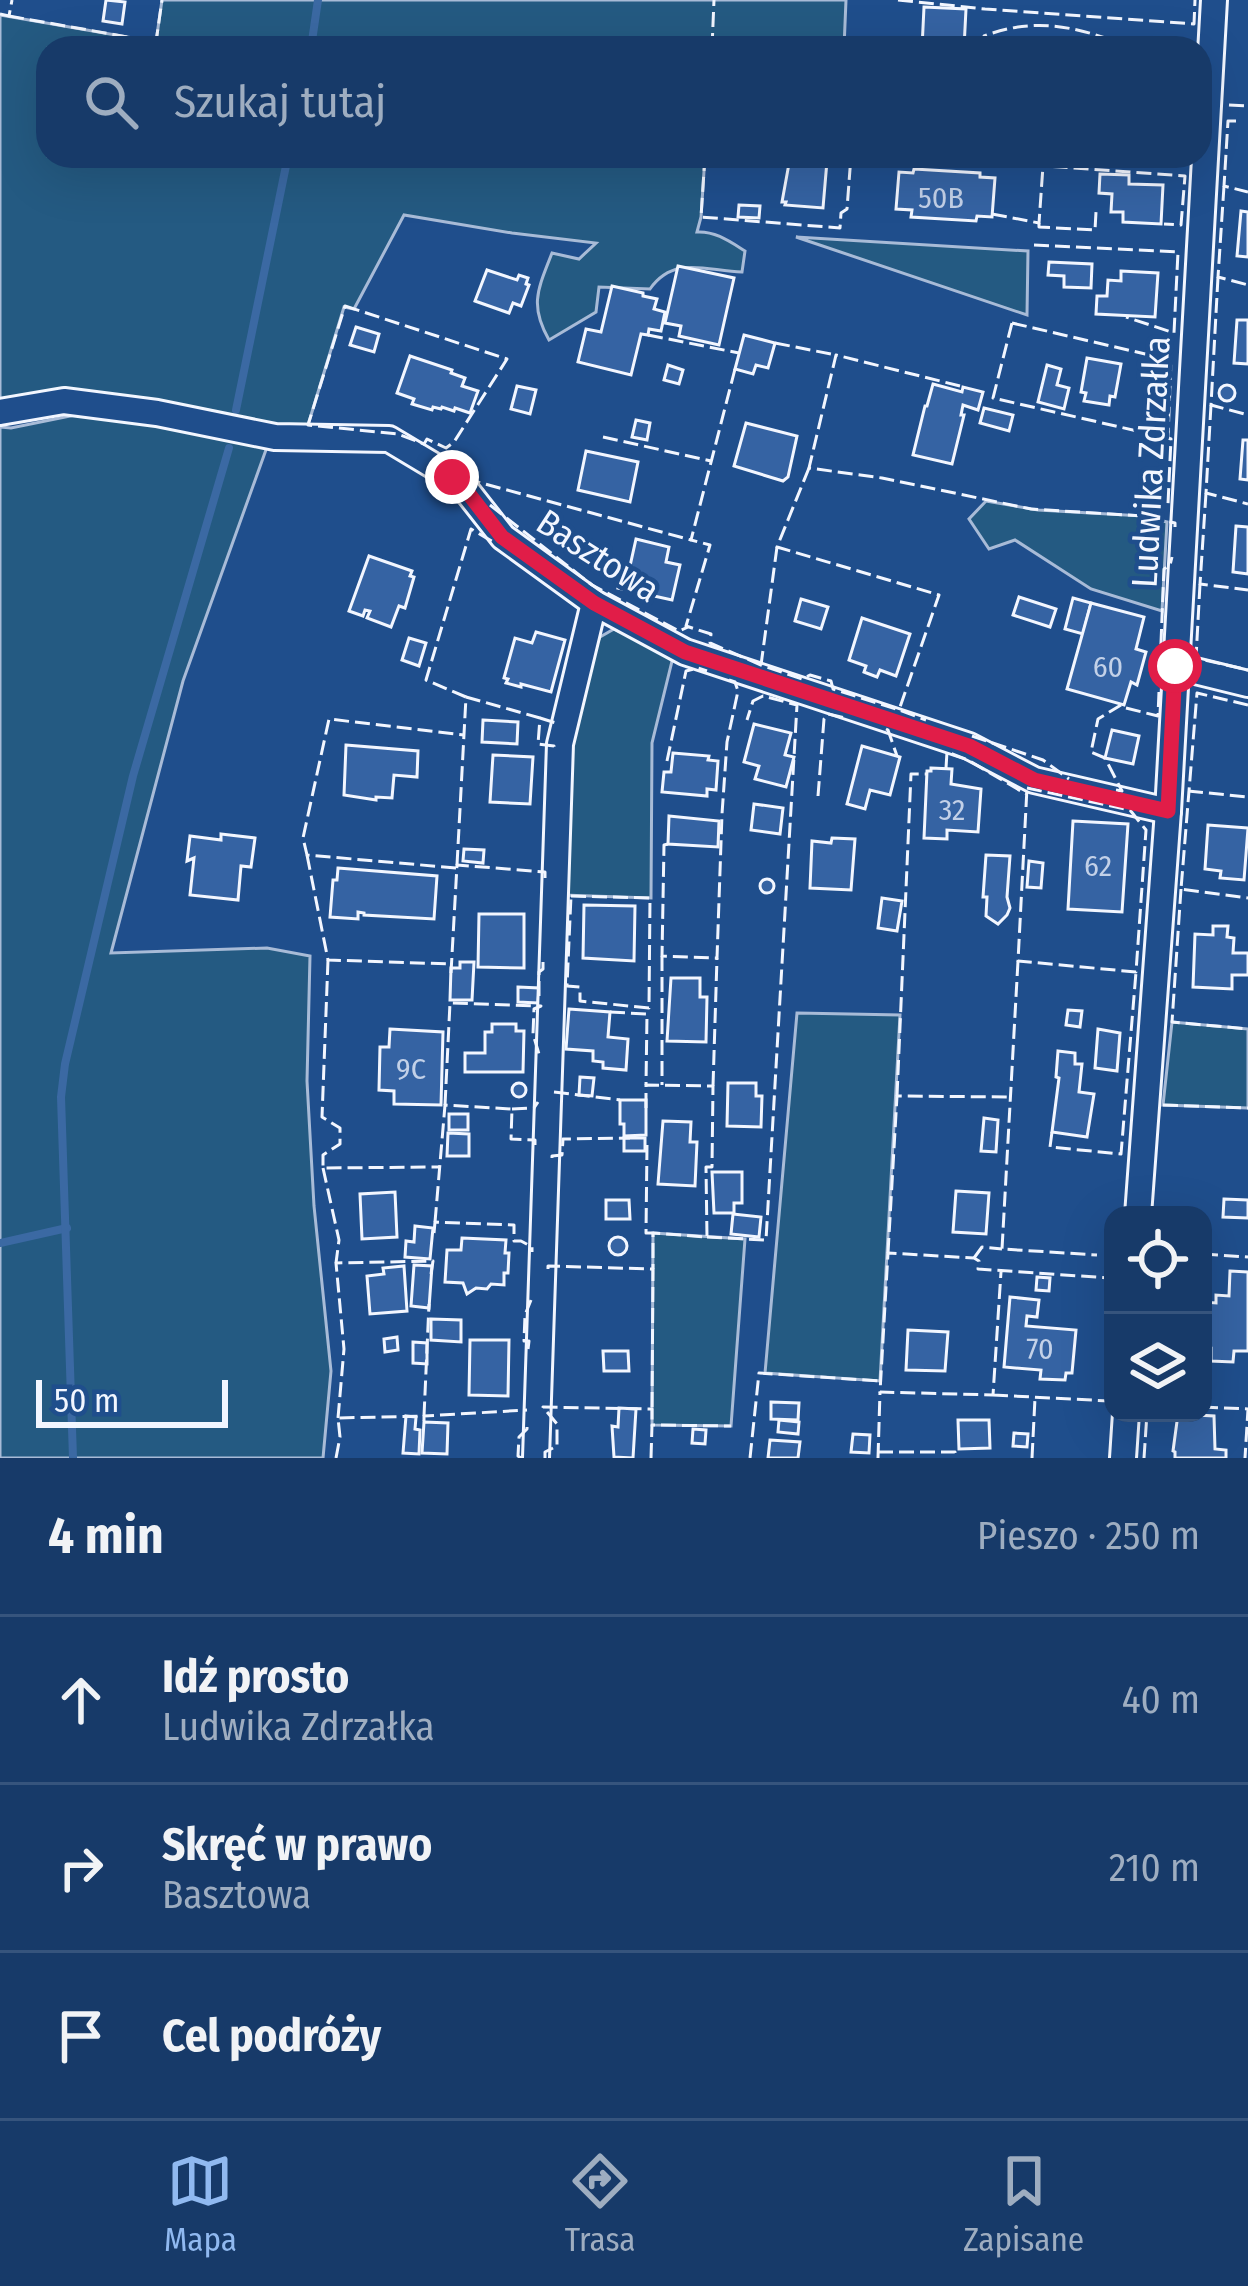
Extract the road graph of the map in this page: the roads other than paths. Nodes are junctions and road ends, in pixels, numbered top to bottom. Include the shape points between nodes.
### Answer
1 (1214, 0) edge
2 (1212, 36) edge
3 (1204, 168) edge
4 (0, 412) edge
5 (594, 603) junction
6 (1175, 666) junction
7 (1248, 684) edge
8 (1168, 811) junction
9 (1139, 1206) edge
10 (1125, 1422) edge
11 (536, 1458) edge
12 (1123, 1458) edge

1 - 2 street, Ludwika Zdrzałka
3 - 6 street, Ludwika Zdrzałka
4 - 5 street, Basztowa via 64,401 275,436 389,439 459,481 502,537
5 - 8 street, Basztowa via 685,652 969,746 1034,780
5 - 11 street via 560,744
6 - 7 street
6 - 8 street, Ludwika Zdrzałka
8 - 9 street, Ludwika Zdrzałka
10 - 12 street

